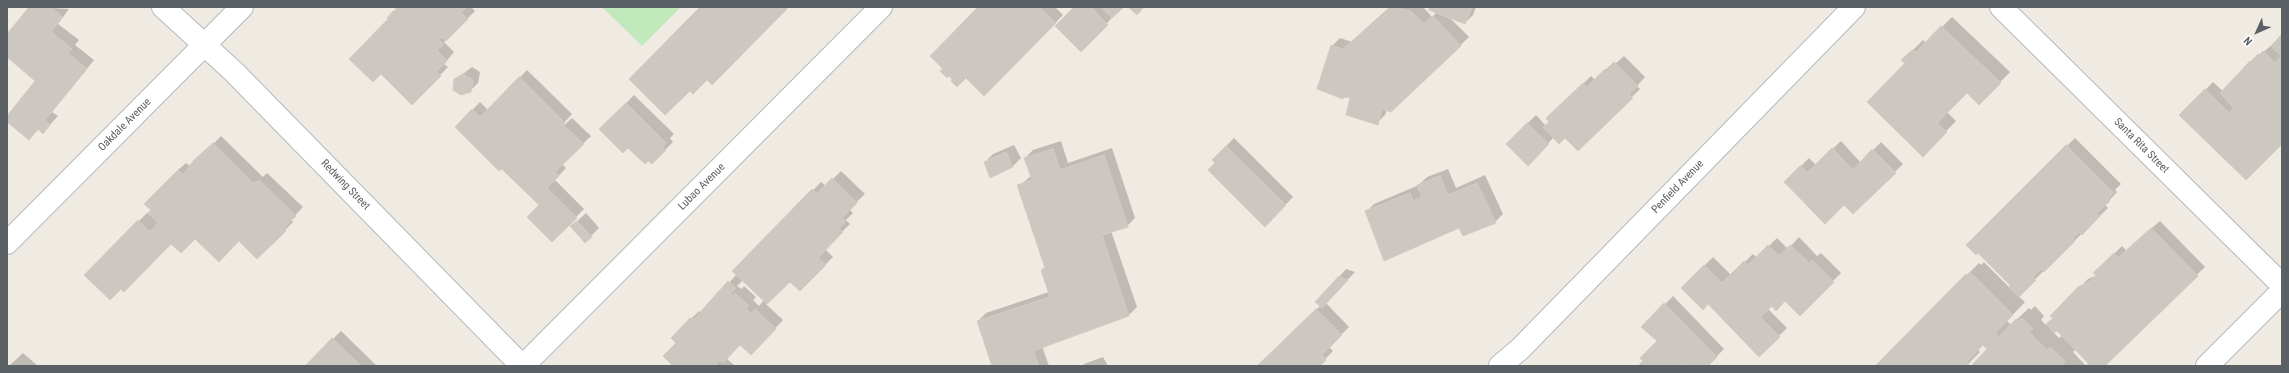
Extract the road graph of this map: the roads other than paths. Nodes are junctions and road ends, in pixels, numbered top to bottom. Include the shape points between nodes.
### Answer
1 (163, 7) edge
2 (242, 7) edge
3 (881, 7) edge
4 (1854, 7) edge
5 (2001, 7) edge
6 (205, 45) junction
7 (7, 243) edge
8 (2282, 285) edge
9 (2282, 291) edge
10 (523, 366) edge
11 (1500, 366) edge
12 (2207, 366) edge

1 - 6 street, Redwing Street
2 - 6 street, Oakdale Avenue
3 - 10 street, Lubao Avenue
4 - 11 street, Penfield Avenue via 1520,349
5 - 8 street, Santa Rita Street
6 - 7 street, Oakdale Avenue
6 - 10 street, Redwing Street
9 - 12 street

